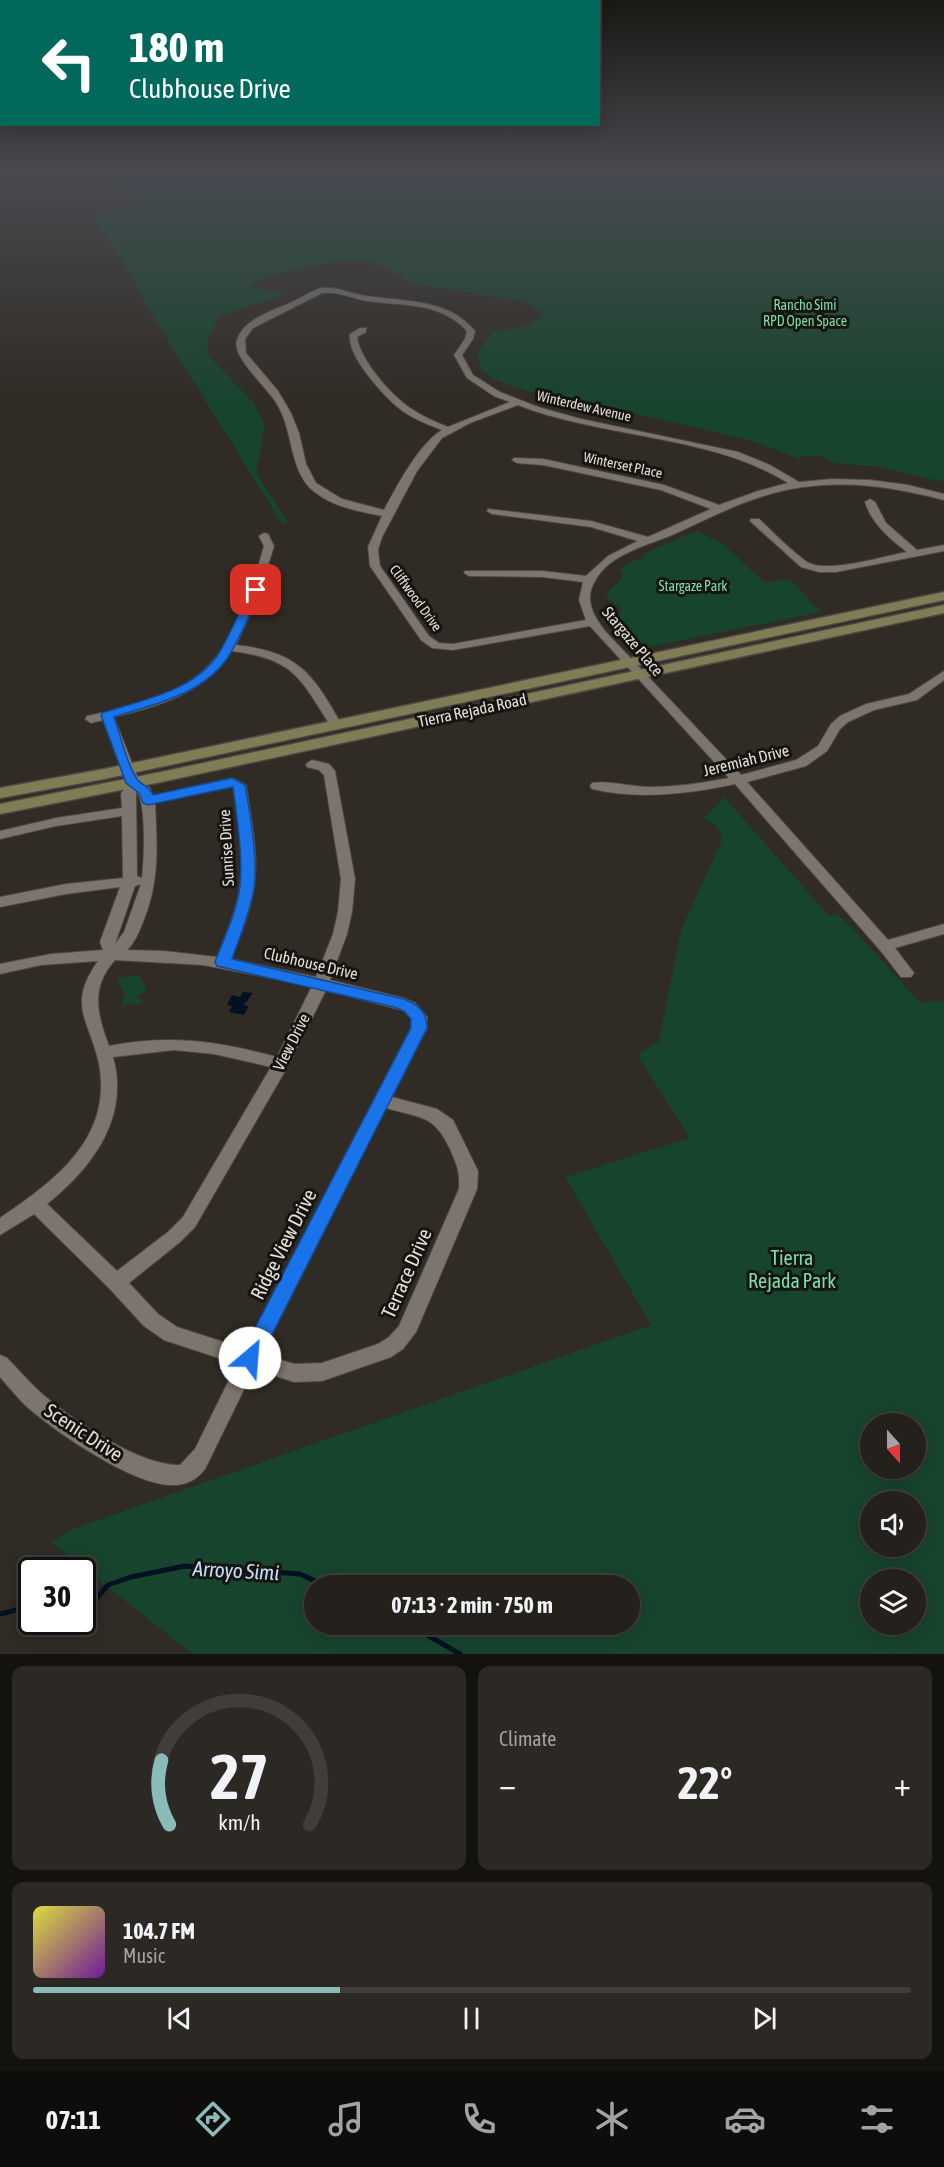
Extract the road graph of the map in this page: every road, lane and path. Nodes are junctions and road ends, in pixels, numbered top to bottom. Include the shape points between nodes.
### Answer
1 (363, 330) dead end
2 (516, 403) junction
3 (449, 430) junction
4 (517, 460) dead end
5 (796, 484) junction
6 (944, 497) edge
7 (870, 502) dead end
8 (720, 509) junction
9 (492, 511) dead end
10 (388, 514) junction
11 (755, 521) dead end
12 (264, 536) dead end
13 (648, 541) junction
14 (944, 548) edge
15 (916, 554) junction
16 (470, 573) dead end
17 (589, 580) junction
18 (944, 596) edge
19 (944, 609) edge
20 (592, 622) junction
21 (228, 647) junction
22 (634, 669) junction
23 (944, 675) edge
24 (107, 715) junction
25 (91, 719) dead end
26 (336, 725) junction
27 (312, 764) dead end
28 (130, 776) junction
29 (738, 780) junction
30 (597, 786) dead end
31 (0, 793) edge
32 (148, 801) junction
33 (0, 809) edge
34 (129, 811) junction
35 (0, 836) edge
36 (151, 880) junction
37 (130, 881) junction
38 (0, 903) edge
39 (944, 929) edge
40 (885, 946) junction
41 (112, 954) junction
42 (223, 962) junction
43 (0, 969) edge
44 (906, 973) dead end
45 (321, 984) junction
46 (419, 1028) joint
47 (105, 1053) junction
48 (281, 1064) junction
49 (382, 1101) junction
50 (35, 1204) junction
51 (0, 1228) edge
52 (116, 1282) junction
53 (250, 1358) junction
54 (0, 1364) edge
55 (182, 1475) joint

1 - 3 street via 352,336 353,346 391,396 413,414
2 - 3 street, Cliffwood Drive
2 - 5 street, Winterdew Avenue via 563,418 733,453 765,465
2 - 10 street, Winterdew Avenue via 483,386 462,367 458,355 471,331 463,321 426,306 331,290 312,293 253,325 242,336 239,349 269,383 289,417 300,464 312,484 340,502
3 - 10 street, Cliffwood Drive via 427,448
4 - 8 street, Winterset Place via 664,488
5 - 6 street via 866,483
5 - 8 street via 755,494
7 - 15 street via 872,513
8 - 13 street
9 - 13 street via 590,523
10 - 20 street, Cliffwood Drive via 373,548 375,566 429,643 453,646
11 - 15 street via 805,565 836,569
12 - 21 street via 269,546 261,577
13 - 17 street via 610,560
14 - 15 street
16 - 17 street via 542,574
17 - 20 street, Stargaze Place via 584,601
18 - 22 main road, Tierra Rejada Road
19 - 22 main road, Tierra Rejada Road
20 - 22 street, Stargaze Place
21 - 24 street via 210,672 185,689
21 - 26 street via 275,656 297,668 310,680
22 - 26 main road, Tierra Rejada Road
22 - 28 main road, Tierra Rejada Road
22 - 29 street, Stargaze Place
23 - 29 street, Jeremiah Drive via 913,697 870,707 844,719 823,748 801,763
24 - 25 street
24 - 28 street
26 - 28 main road, Tierra Rejada Road
27 - 45 street, View Drive via 324,767 330,774 348,879 340,934
28 - 31 main road, Tierra Rejada Road
28 - 32 street via 145,790
28 - 33 main road, Tierra Rejada Road
28 - 34 street
29 - 30 street, Jeremiah Drive via 663,792
29 - 40 street, Stargaze Place
32 - 36 street
32 - 42 street, Sunrise Drive via 232,782 239,785 247,885
34 - 35 street via 56,822
34 - 37 street
36 - 37 street
36 - 41 street via 126,942
37 - 38 street
37 - 41 street via 107,942
39 - 40 street
40 - 44 street, Stargaze Place
41 - 42 street, Clubhouse Drive via 184,956
41 - 43 street, Clubhouse Drive via 45,959
41 - 47 street via 98,972 90,994 90,1013
42 - 45 street, Clubhouse Drive
45 - 46 street, Clubhouse Drive via 410,1007 419,1017
45 - 48 street, View Drive
46 - 49 street, Ridge View Drive
47 - 48 street via 166,1043 192,1044
47 - 50 street via 110,1097 95,1142 78,1166
48 - 52 street, View Drive via 189,1222
49 - 53 street, Ridge View Drive
49 - 53 street, Terrace Drive via 431,1114 447,1125 469,1171 468,1188 405,1332 384,1351 322,1372 294,1373
50 - 51 street
50 - 52 street, Terrace Drive
52 - 53 street, Terrace Drive via 151,1320 171,1334
53 - 55 street, Ridge View Drive via 202,1456
54 - 55 street, Scenic Drive via 32,1398 102,1448 140,1466 167,1475

